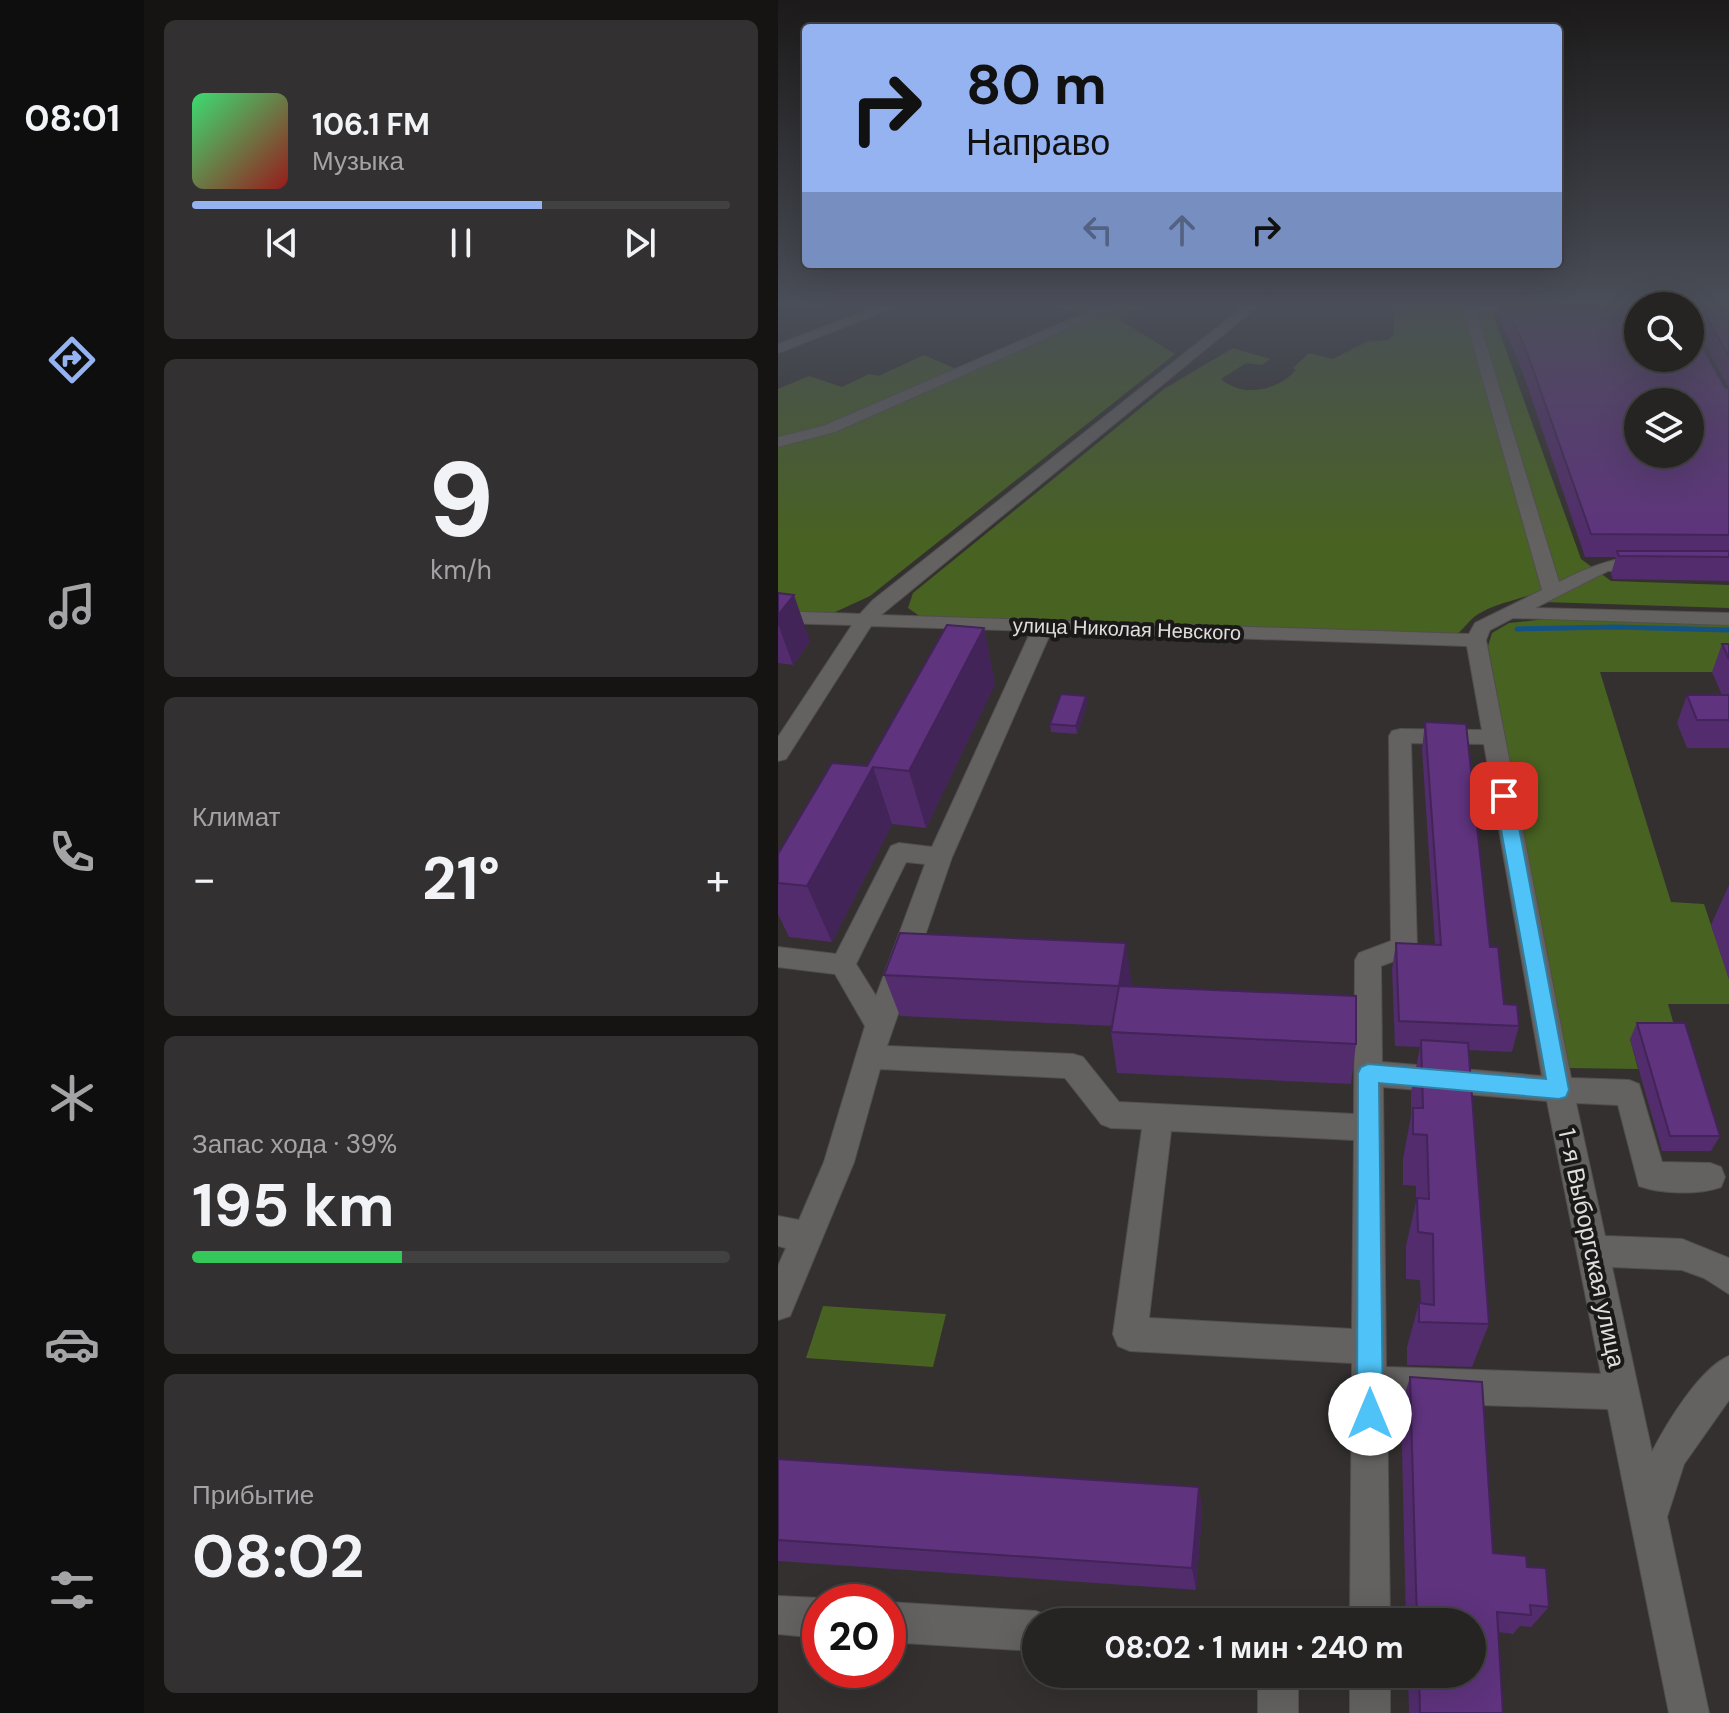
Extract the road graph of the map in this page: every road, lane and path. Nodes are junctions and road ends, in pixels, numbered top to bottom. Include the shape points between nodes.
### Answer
1 (935, 383) edge
2 (1156, 383) edge
3 (1491, 383) edge
4 (778, 442) edge
5 (1671, 566) edge
6 (1552, 591) junction
7 (1512, 613) junction
8 (778, 617) edge
9 (1729, 619) edge
10 (865, 620) junction
11 (1043, 627) junction
12 (1476, 640) junction
13 (1493, 737) junction
14 (778, 754) edge
15 (940, 857) junction
16 (778, 957) edge
17 (843, 965) junction
18 (879, 1025) junction
19 (870, 1057) junction
20 (1368, 1073) junction
21 (1559, 1090) junction
22 (1158, 1118) junction
23 (1369, 1128) junction
24 (1710, 1177) dead end
25 (792, 1233) edge
26 (1592, 1252) junction
27 (1729, 1278) edge
28 (778, 1304) edge
29 (1370, 1347) junction
30 (1729, 1373) edge
31 (1370, 1384) junction
32 (1623, 1392) junction
33 (1655, 1541) junction
34 (1370, 1608) edge
35 (778, 1615) edge
36 (802, 1617) edge
37 (906, 1623) edge
38 (1022, 1630) edge
39 (1278, 1688) edge
40 (1370, 1688) edge
41 (1278, 1713) edge
42 (1370, 1713) edge
43 (1689, 1713) edge

1 - 4 street via 829,429
2 - 10 street
3 - 6 street
5 - 6 street via 1605,566
6 - 7 street
7 - 9 street
7 - 12 street via 1482,627
8 - 10 street, улица Николая Невского
10 - 11 street, улица Николая Невского
10 - 14 street
11 - 12 street, улица Николая Невского
11 - 15 street
12 - 13 street, 1-я Выборгская улица
13 - 20 street via 1400,736 1404,947 1368,960
13 - 21 street, 1-я Выборгская улица
15 - 17 street via 899,852
15 - 18 street
16 - 17 street
17 - 18 street
18 - 19 street
19 - 22 street via 1073,1066 1111,1115
19 - 25 street via 839,1162
20 - 21 street
20 - 23 street
21 - 24 street via 1629,1093 1650,1176
21 - 26 street, 1-я Выборгская улица
22 - 23 street
22 - 29 street via 1130,1334
23 - 29 street
25 - 28 street
26 - 27 street via 1676,1254 1701,1260
26 - 32 street, 1-я Выборгская улица
29 - 31 street
30 - 33 street via 1664,1460 1653,1509
31 - 32 street
31 - 34 street
32 - 33 street, 1-я Выборгская улица
33 - 43 street, 1-я Выборгская улица
35 - 36 street
37 - 38 street
39 - 41 street
40 - 42 street

